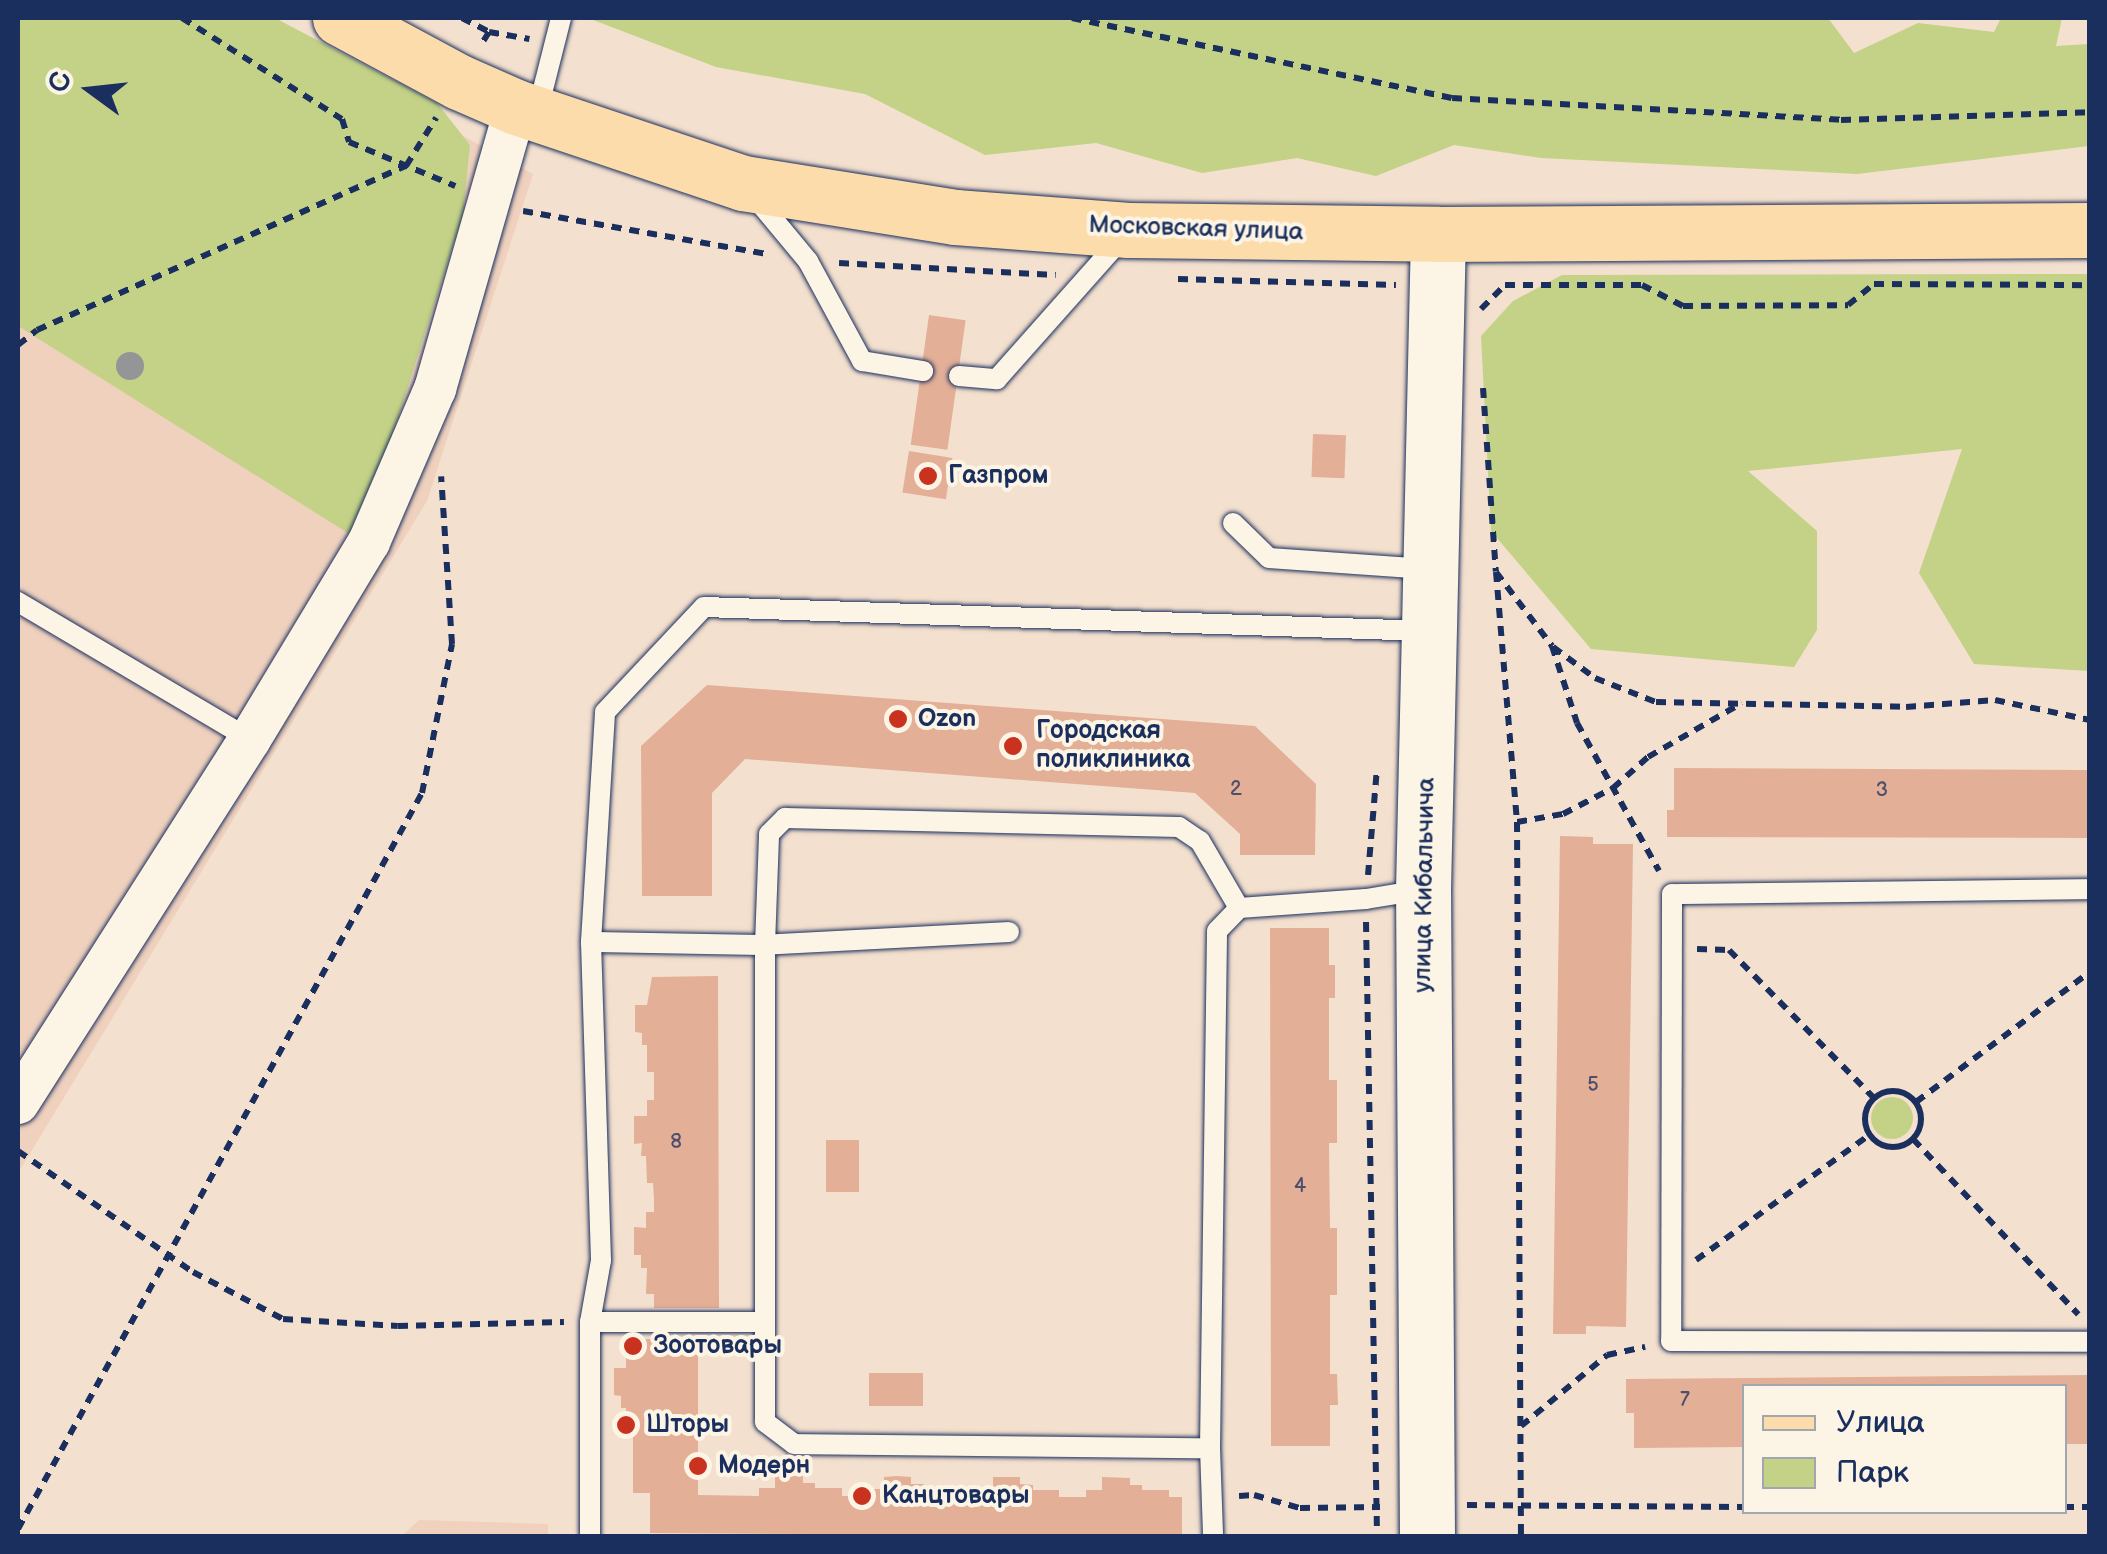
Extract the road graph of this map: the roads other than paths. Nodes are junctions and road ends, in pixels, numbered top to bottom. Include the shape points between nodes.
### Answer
1 (340, 18) edge
2 (561, 18) edge
3 (527, 111) junction
4 (743, 184) junction
5 (1129, 230) junction
6 (2090, 230) edge
7 (1438, 234) junction
8 (922, 371) dead end
9 (960, 376) dead end
10 (1234, 523) dead end
11 (1431, 570) junction
12 (18, 602) edge
13 (1429, 631) junction
14 (250, 739) junction
15 (1423, 890) junction
16 (2090, 890) edge
17 (1240, 908) junction
18 (1009, 932) dead end
19 (591, 942) junction
20 (765, 945) junction
21 (18, 1103) edge
22 (590, 1322) junction
23 (764, 1322) junction
24 (2090, 1342) edge
25 (1210, 1448) junction
26 (1428, 1520) edge
27 (590, 1536) edge
28 (1213, 1536) edge

1 - 3 main road, Московская улица
2 - 3 lane
3 - 4 main road, Московская улица
3 - 14 street via 435,390 370,542
4 - 5 main road, Московская улица via 954,217
4 - 8 lane via 808,261 862,361
5 - 7 main road, Московская улица
5 - 9 lane via 998,379
6 - 7 main road, Московская улица
7 - 11 street, улица Кибальчича
10 - 11 lane via 1269,558
11 - 13 street, улица Кибальчича
12 - 14 lane
13 - 15 street, улица Кибальчича
13 - 19 lane via 704,607 605,712
14 - 21 street
15 - 17 lane
15 - 26 street, улица Кибальчича
16 - 24 lane via 1672,894 1671,1277 1671,1341
17 - 20 lane via 1200,841 1179,827 784,818 769,834
17 - 25 lane via 1217,931
18 - 20 lane
19 - 20 lane
19 - 22 lane via 601,1260
20 - 23 lane
22 - 23 lane
22 - 27 lane
23 - 25 lane via 765,1422 794,1444
25 - 28 lane

